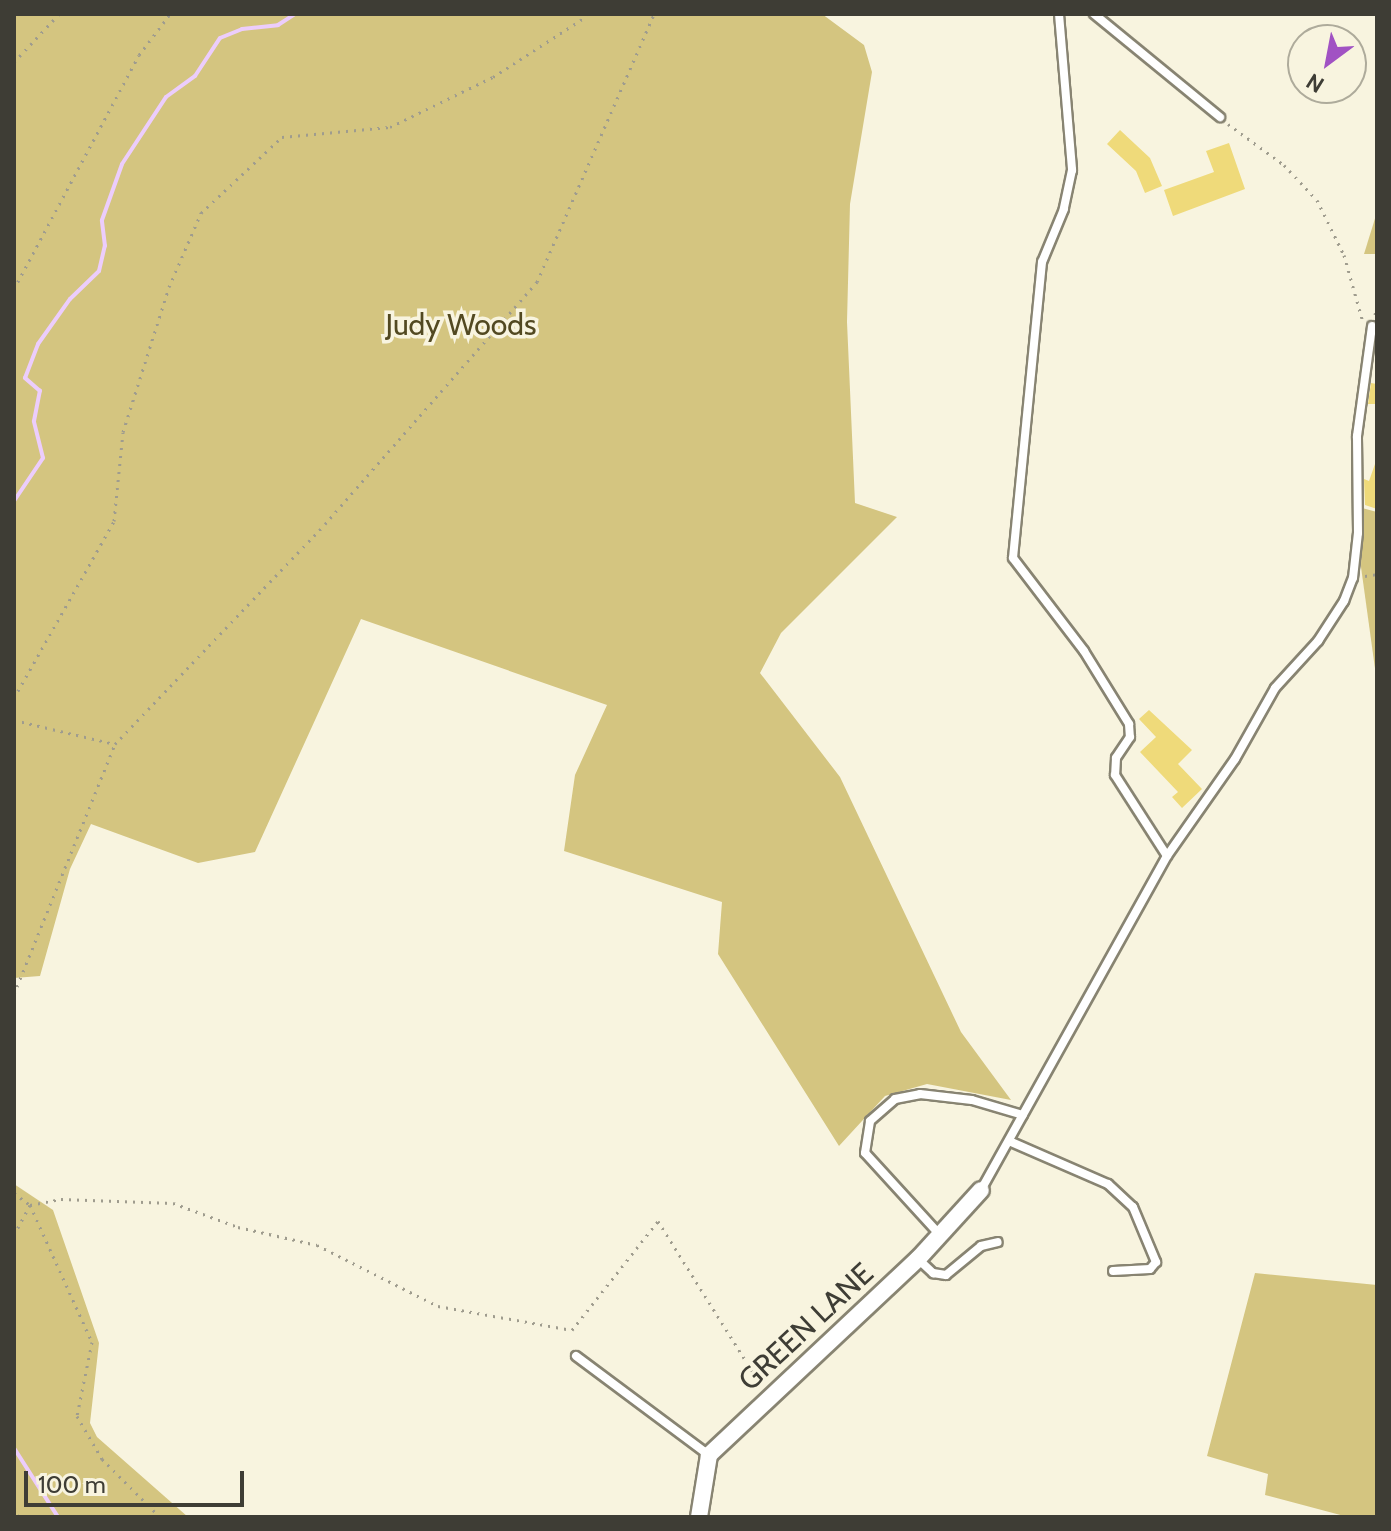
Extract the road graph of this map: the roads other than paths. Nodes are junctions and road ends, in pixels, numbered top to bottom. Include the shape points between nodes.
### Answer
1 (1059, 14) edge
2 (1094, 14) edge
3 (1220, 117) road end
4 (1372, 326) dead end
5 (1167, 856) junction
6 (1023, 1115) junction
7 (1009, 1141) junction
8 (981, 1190) joint
9 (940, 1235) junction
10 (998, 1242) dead end
11 (918, 1259) junction
12 (1113, 1271) dead end
13 (576, 1356) dead end
14 (709, 1455) junction
15 (699, 1517) edge

1 - 5 lane via 1072,170 1064,209 1042,262 1013,558 1084,651 1129,724 1130,737 1116,758 1115,775
2 - 3 lane
4 - 5 lane via 1357,436 1353,578 1318,641 1275,688 1235,759
5 - 6 lane
6 - 7 lane
6 - 9 lane via 972,1100 920,1094 895,1099 870,1121 865,1153
7 - 8 lane
7 - 12 lane via 1108,1184 1133,1207 1156,1262 1150,1269
8 - 9 street, GREEN LANE
9 - 11 street, GREEN LANE
10 - 11 lane via 981,1246 946,1275 933,1273
11 - 14 street, GREEN LANE
13 - 14 lane
14 - 15 street

